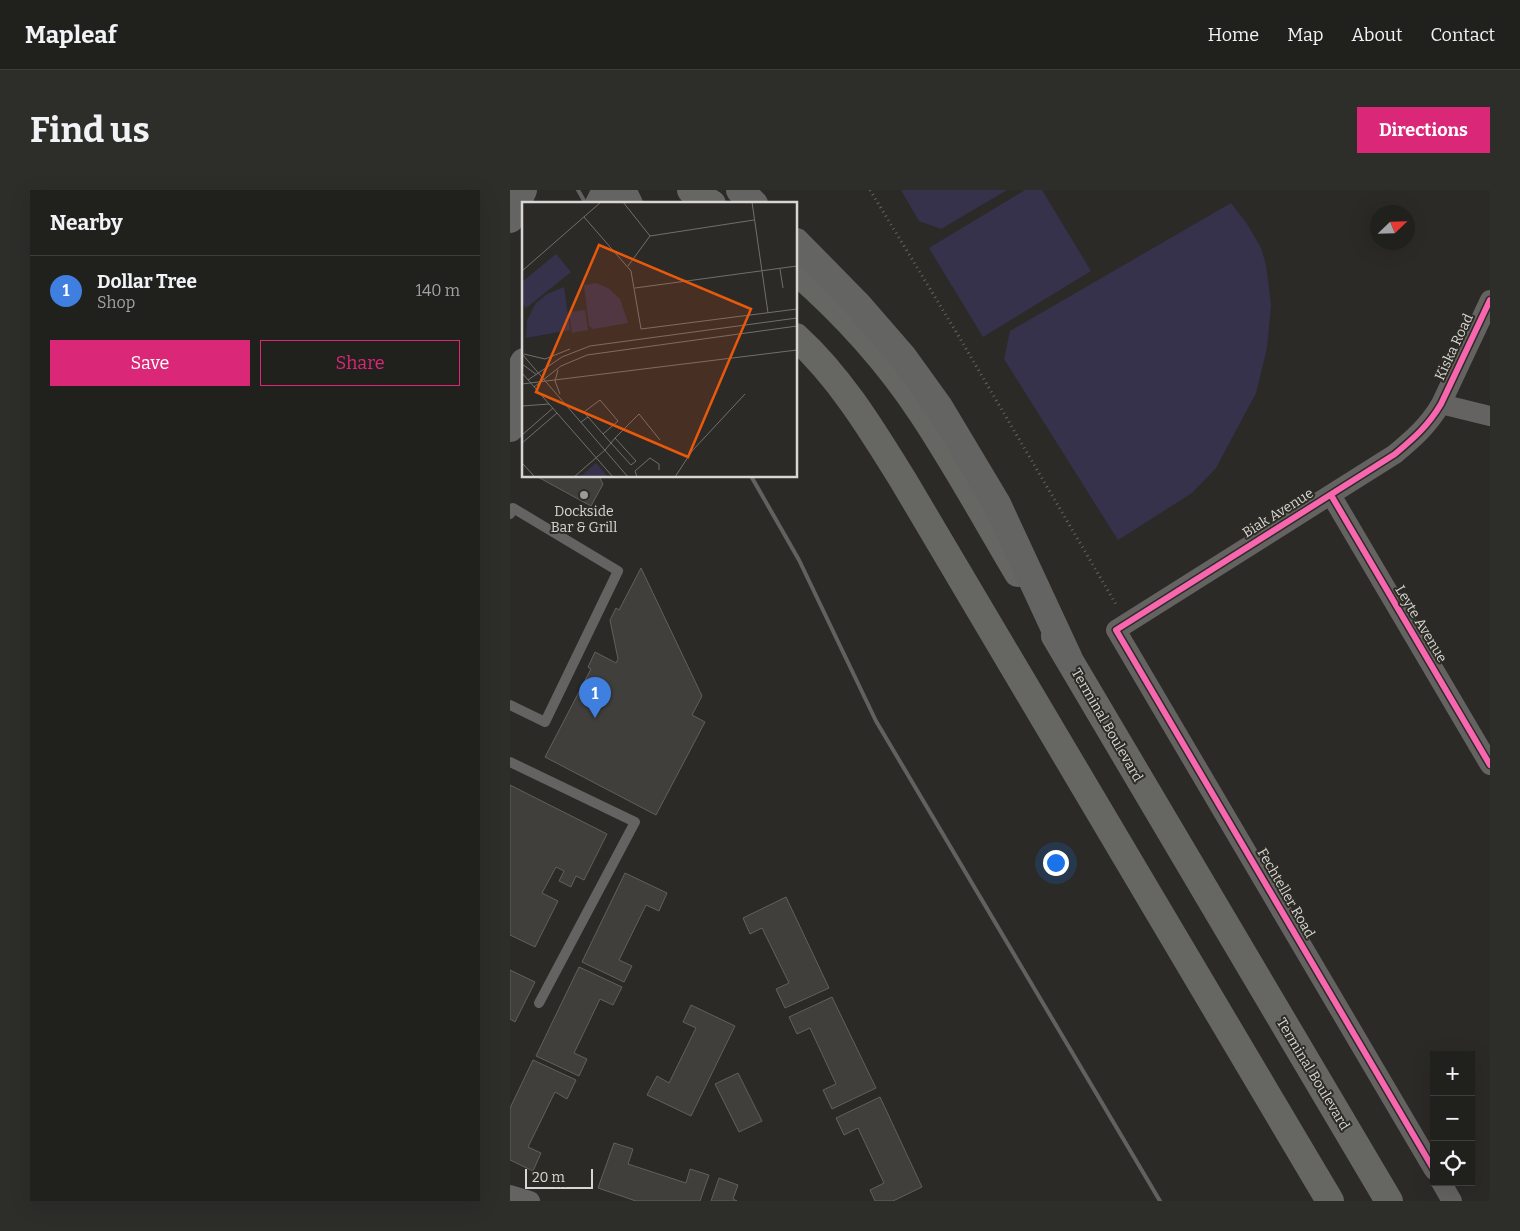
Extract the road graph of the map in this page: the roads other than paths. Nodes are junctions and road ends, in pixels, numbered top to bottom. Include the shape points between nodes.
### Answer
1 (523, 190) edge
2 (691, 190) edge
3 (740, 190) edge
4 (605, 196) edge
5 (623, 202) edge
6 (709, 202) edge
7 (752, 202) edge
8 (510, 219) edge
9 (798, 244) edge
10 (798, 273) edge
11 (1490, 300) edge
12 (798, 339) edge
13 (522, 366) edge
14 (510, 390) edge
15 (522, 404) edge
16 (1441, 404) junction
17 (1490, 416) edge
18 (510, 428) edge
19 (1330, 495) junction
20 (510, 514) edge
21 (1116, 630) joint
22 (1068, 657) junction
23 (510, 705) edge
24 (510, 762) edge
25 (1490, 765) edge
26 (539, 1003) dead end
27 (1430, 1163) edge
28 (1443, 1186) edge
29 (510, 1195) edge
30 (530, 1201) edge
31 (1330, 1201) edge
32 (1389, 1201) edge
33 (1452, 1201) edge

1 - 8 main road
2 - 6 main road
3 - 7 main road
4 - 5 main road
9 - 22 main road via 903,357 939,408 997,504
10 - 22 main road, Terminal Boulevard via 863,336 922,414
11 - 16 street, Kiska Road
12 - 31 main road via 841,386 875,434
13 - 14 main road
15 - 18 main road
16 - 17 street
16 - 19 street, Biak Avenue via 1420,434 1395,454
19 - 21 street, Biak Avenue
19 - 25 street, Leyte Avenue
20 - 23 lane via 513,508 618,571 545,722
21 - 27 street, Fechteller Road
22 - 32 main road, Terminal Boulevard
24 - 26 lane via 635,822
28 - 33 street
29 - 30 street

